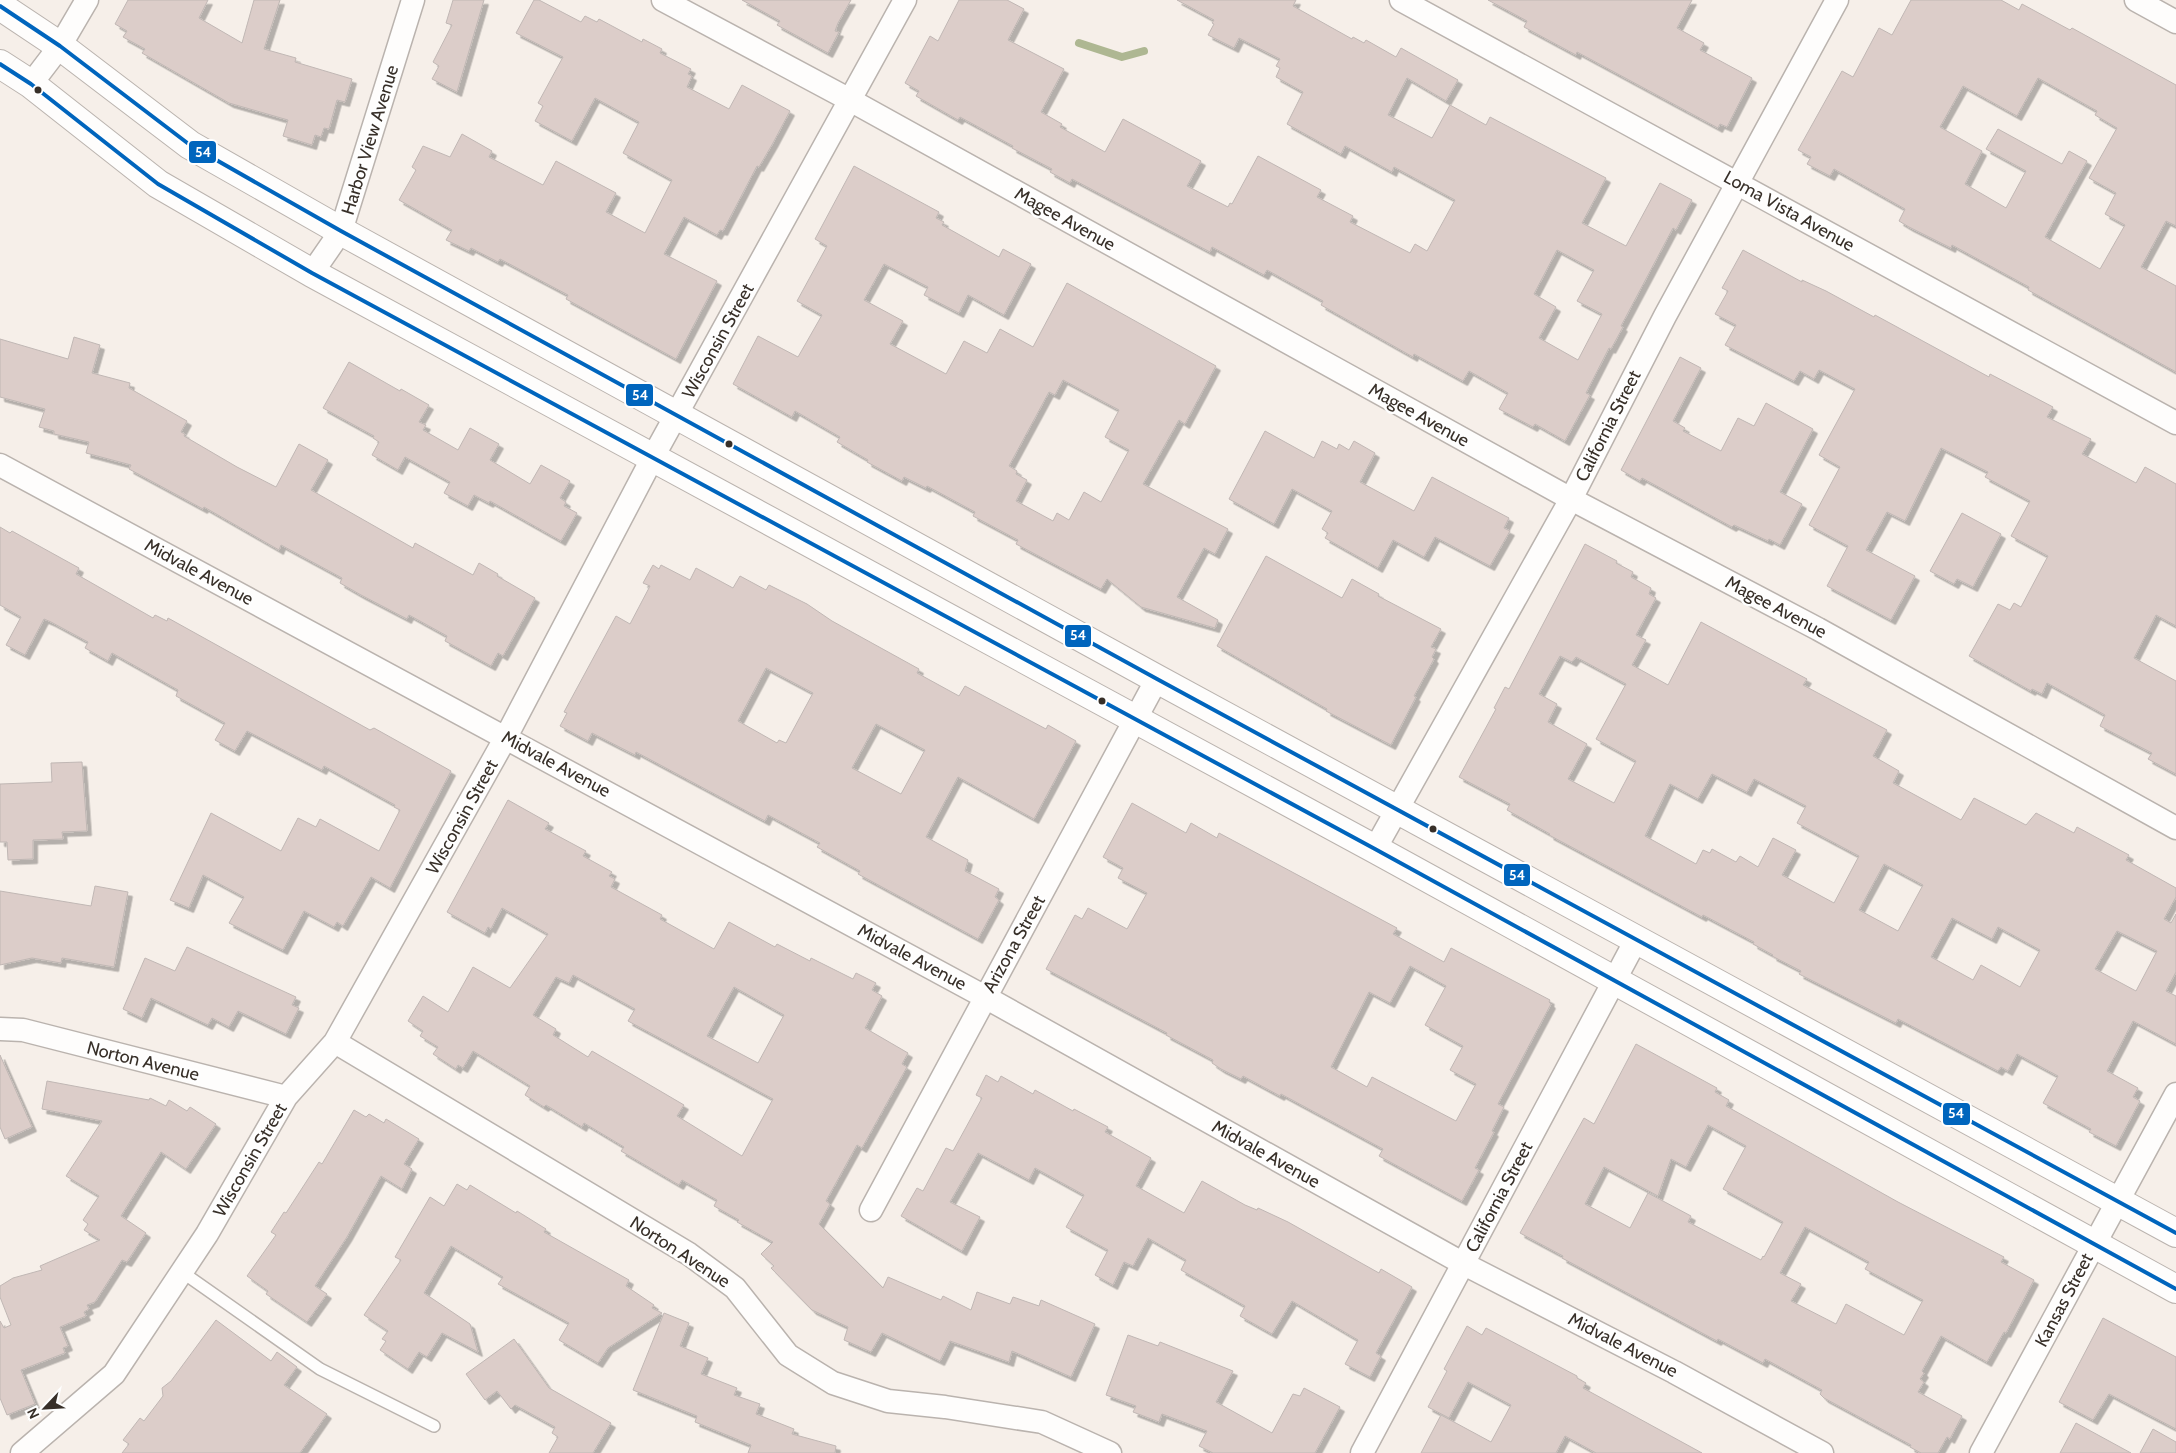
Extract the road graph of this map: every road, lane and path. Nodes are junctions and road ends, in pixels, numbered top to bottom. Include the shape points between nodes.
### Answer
1 (87, 0) edge
2 (413, 0) edge
3 (663, 0) edge
4 (905, 0) edge
5 (1401, 0) edge
6 (1837, 0) edge
7 (2136, 0) edge
8 (0, 6) edge
9 (2176, 22) edge
10 (60, 46) junction
11 (0, 64) edge
12 (31, 84) junction
13 (850, 100) junction
14 (1738, 183) junction
15 (341, 231) junction
16 (312, 273) junction
17 (677, 416) junction
18 (2176, 423) edge
19 (653, 457) junction
20 (0, 465) edge
21 (1571, 499) junction
22 (1157, 679) junction
23 (1135, 721) junction
24 (506, 737) junction
25 (1397, 809) junction
26 (2176, 828) edge
27 (1375, 849) junction
28 (1636, 940) junction
29 (1614, 981) junction
30 (985, 997) junction
31 (0, 1029) edge
32 (335, 1042) junction
33 (2176, 1094) edge
34 (286, 1097) junction
35 (2117, 1201) junction
36 (871, 1210) dead end
37 (2176, 1233) edge
38 (2094, 1244) junction
39 (1464, 1264) junction
40 (182, 1272) junction
41 (2176, 1289) edge
42 (434, 1426) dead end
43 (22, 1453) edge
44 (1110, 1453) edge
45 (1362, 1453) edge
46 (1822, 1453) edge
47 (1982, 1453) edge

1 - 10 street
2 - 15 street, Harbor View Avenue
3 - 13 street, Magee Avenue
4 - 13 street, Wisconsin Street
5 - 14 street, Loma Vista Avenue
6 - 14 street, California Street
7 - 9 street
8 - 10 main road
10 - 12 street
10 - 15 main road via 190,145
11 - 12 main road
12 - 16 main road via 158,184
13 - 17 street, Wisconsin Street
13 - 21 street, Magee Avenue
14 - 18 street, Loma Vista Avenue
14 - 21 street, California Street
15 - 16 street, Harbor View Avenue
15 - 17 main road
16 - 19 main road
17 - 19 street, Wisconsin Street
17 - 22 main road
19 - 23 main road
19 - 24 street, Wisconsin Street
20 - 24 street, Midvale Avenue
21 - 25 street, California Street
21 - 26 street, Magee Avenue via 1818,629
22 - 23 street, Arizona Street
22 - 25 main road
23 - 27 main road
23 - 30 street, Arizona Street
24 - 30 street, Midvale Avenue
24 - 32 street, Wisconsin Street
25 - 27 street, California Street
25 - 28 main road
27 - 29 main road
28 - 29 street, California Street
28 - 35 main road
29 - 38 main road
29 - 39 street, California Street
30 - 36 street, Arizona Street
30 - 39 street, Midvale Avenue
31 - 34 street, Norton Avenue via 23,1030
32 - 34 street, Wisconsin Street
32 - 44 street, Norton Avenue via 689,1254 735,1288 788,1355 833,1383 888,1401 1042,1422
33 - 35 street, Kansas Street
34 - 40 street, Wisconsin Street
35 - 37 main road
35 - 38 street, Kansas Street
38 - 41 main road
38 - 47 street, Kansas Street
39 - 45 street, California Street
39 - 46 street, Midvale Avenue via 1674,1372
40 - 42 lane via 320,1369
40 - 43 street, Wisconsin Street via 114,1374

